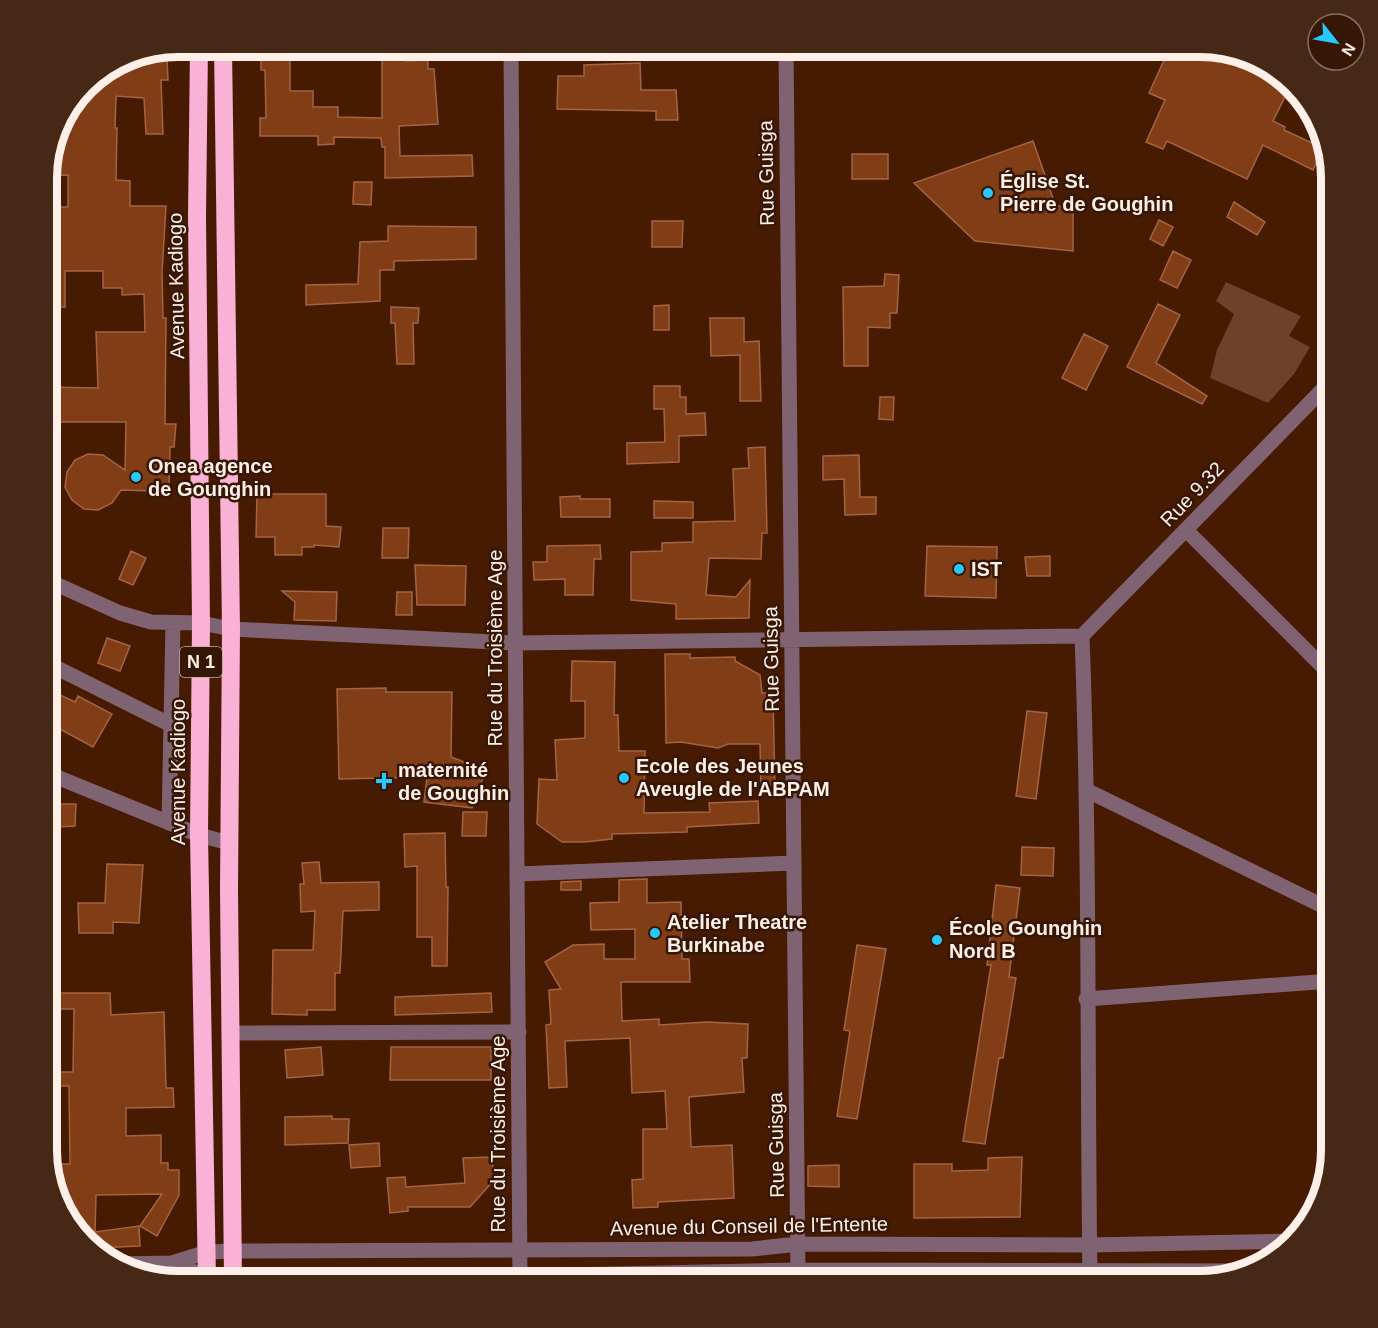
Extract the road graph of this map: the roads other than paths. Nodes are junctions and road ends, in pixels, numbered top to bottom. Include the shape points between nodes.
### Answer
1 (199, 57) edge
2 (223, 57) edge
3 (512, 57) edge
4 (786, 57) edge
5 (1321, 392) edge
6 (1186, 530) junction
7 (57, 585) edge
8 (173, 623) junction
9 (201, 623) junction
10 (231, 629) junction
11 (1082, 636) junction
12 (792, 640) junction
13 (516, 643) junction
14 (1321, 664) edge
15 (59, 669) dead end
16 (171, 725) junction
17 (57, 777) edge
18 (1088, 791) junction
19 (169, 823) junction
20 (199, 835) junction
21 (229, 843) junction
22 (794, 863) junction
23 (517, 874) junction
24 (1321, 905) edge
25 (1321, 982) edge
26 (1086, 999) junction
27 (519, 1032) junction
28 (231, 1033) junction
29 (1280, 1241) edge
30 (798, 1245) junction
31 (1089, 1245) junction
32 (520, 1248) junction
33 (233, 1251) junction
34 (207, 1252) junction
35 (135, 1263) edge
36 (172, 1263) junction
37 (190, 1271) edge
38 (207, 1271) edge
39 (233, 1271) edge
40 (520, 1271) edge
41 (798, 1271) edge
42 (1090, 1271) edge

1 - 9 highway, Avenue Kadiogo / N 1
2 - 10 highway, N 1
3 - 13 street, Rue du Troisième Age
4 - 12 street, Rue Guisga
5 - 6 street, Rue 9.32
6 - 11 street, Rue 9.32
6 - 14 street
7 - 8 street via 120,613 151,622
8 - 9 street
8 - 16 street
9 - 10 street
9 - 20 highway, Avenue Kadiogo / N 1
10 - 13 street
10 - 21 highway, N 1
11 - 12 street
11 - 18 street
12 - 13 street
12 - 22 street, Rue Guisga
13 - 23 street, Rue du Troisième Age
15 - 16 street
16 - 19 street
17 - 19 street
18 - 24 street
18 - 26 street
19 - 20 street
20 - 21 street
20 - 34 highway, Avenue Kadiogo / N 1
21 - 28 highway, N 1
22 - 23 street
22 - 30 street, Rue Guisga
23 - 27 street, Rue du Troisième Age
25 - 26 street
26 - 31 street
27 - 28 street
27 - 32 street, Rue du Troisième Age
28 - 33 highway, N 1
29 - 31 street, Avenue du Conseil de l'Entente
30 - 31 street, Avenue du Conseil de l'Entente
30 - 32 street, Avenue du Conseil de l'Entente via 752,1249
30 - 41 street, Rue Guisga
31 - 42 street
32 - 33 street, Avenue du Conseil de l'Entente
32 - 40 street, Rue du Troisième Age
33 - 34 street, Avenue du Conseil de l'Entente
33 - 39 highway, N 1
34 - 36 street, Avenue du Conseil de l'Entente
34 - 38 highway, Avenue Kadiogo / N 1
35 - 36 street
36 - 37 street

